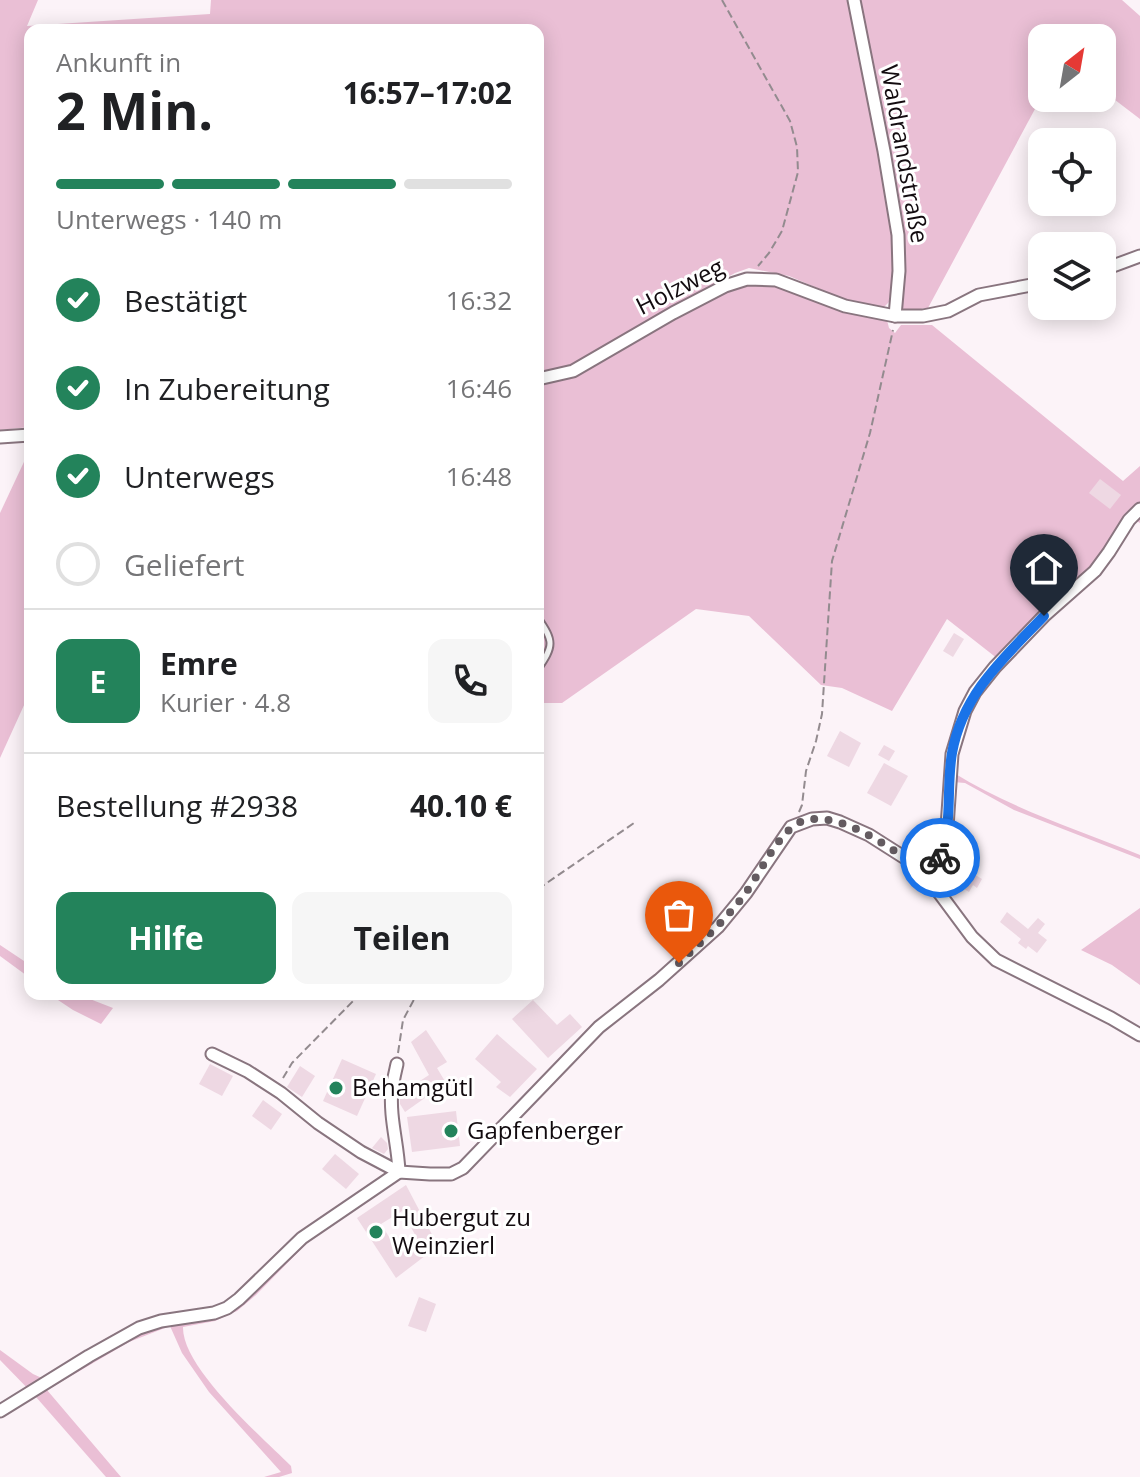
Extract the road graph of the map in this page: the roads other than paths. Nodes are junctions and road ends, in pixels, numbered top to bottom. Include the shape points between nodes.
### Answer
1 (854, 0) edge
2 (1140, 256) edge
3 (1116, 265) edge
4 (1028, 286) edge
5 (895, 316) junction
6 (544, 378) edge
7 (24, 435) edge
8 (0, 437) edge
9 (1140, 509) edge
10 (544, 626) edge
11 (544, 660) edge
12 (926, 875) junction
13 (1140, 1035) edge
14 (212, 1054) dead end
15 (397, 1064) road end
16 (399, 1172) junction
17 (0, 1411) edge

1 - 5 street, Waldrandstraße via 898,235
2 - 3 street
4 - 5 street, Holzweg via 979,295 948,311
5 - 6 street, Holzweg via 845,306 776,280 747,279 673,313 573,371
7 - 8 street
9 - 12 street via 1095,571 1044,616 975,692 952,754 946,842
10 - 11 lane via 550,635
12 - 13 street via 996,960
12 - 16 street via 869,835 840,822 812,819 791,827 718,927 599,1027 463,1168 451,1174
14 - 16 street via 247,1071 361,1152
15 - 16 street via 392,1103
16 - 17 street via 302,1238 227,1308 139,1328

